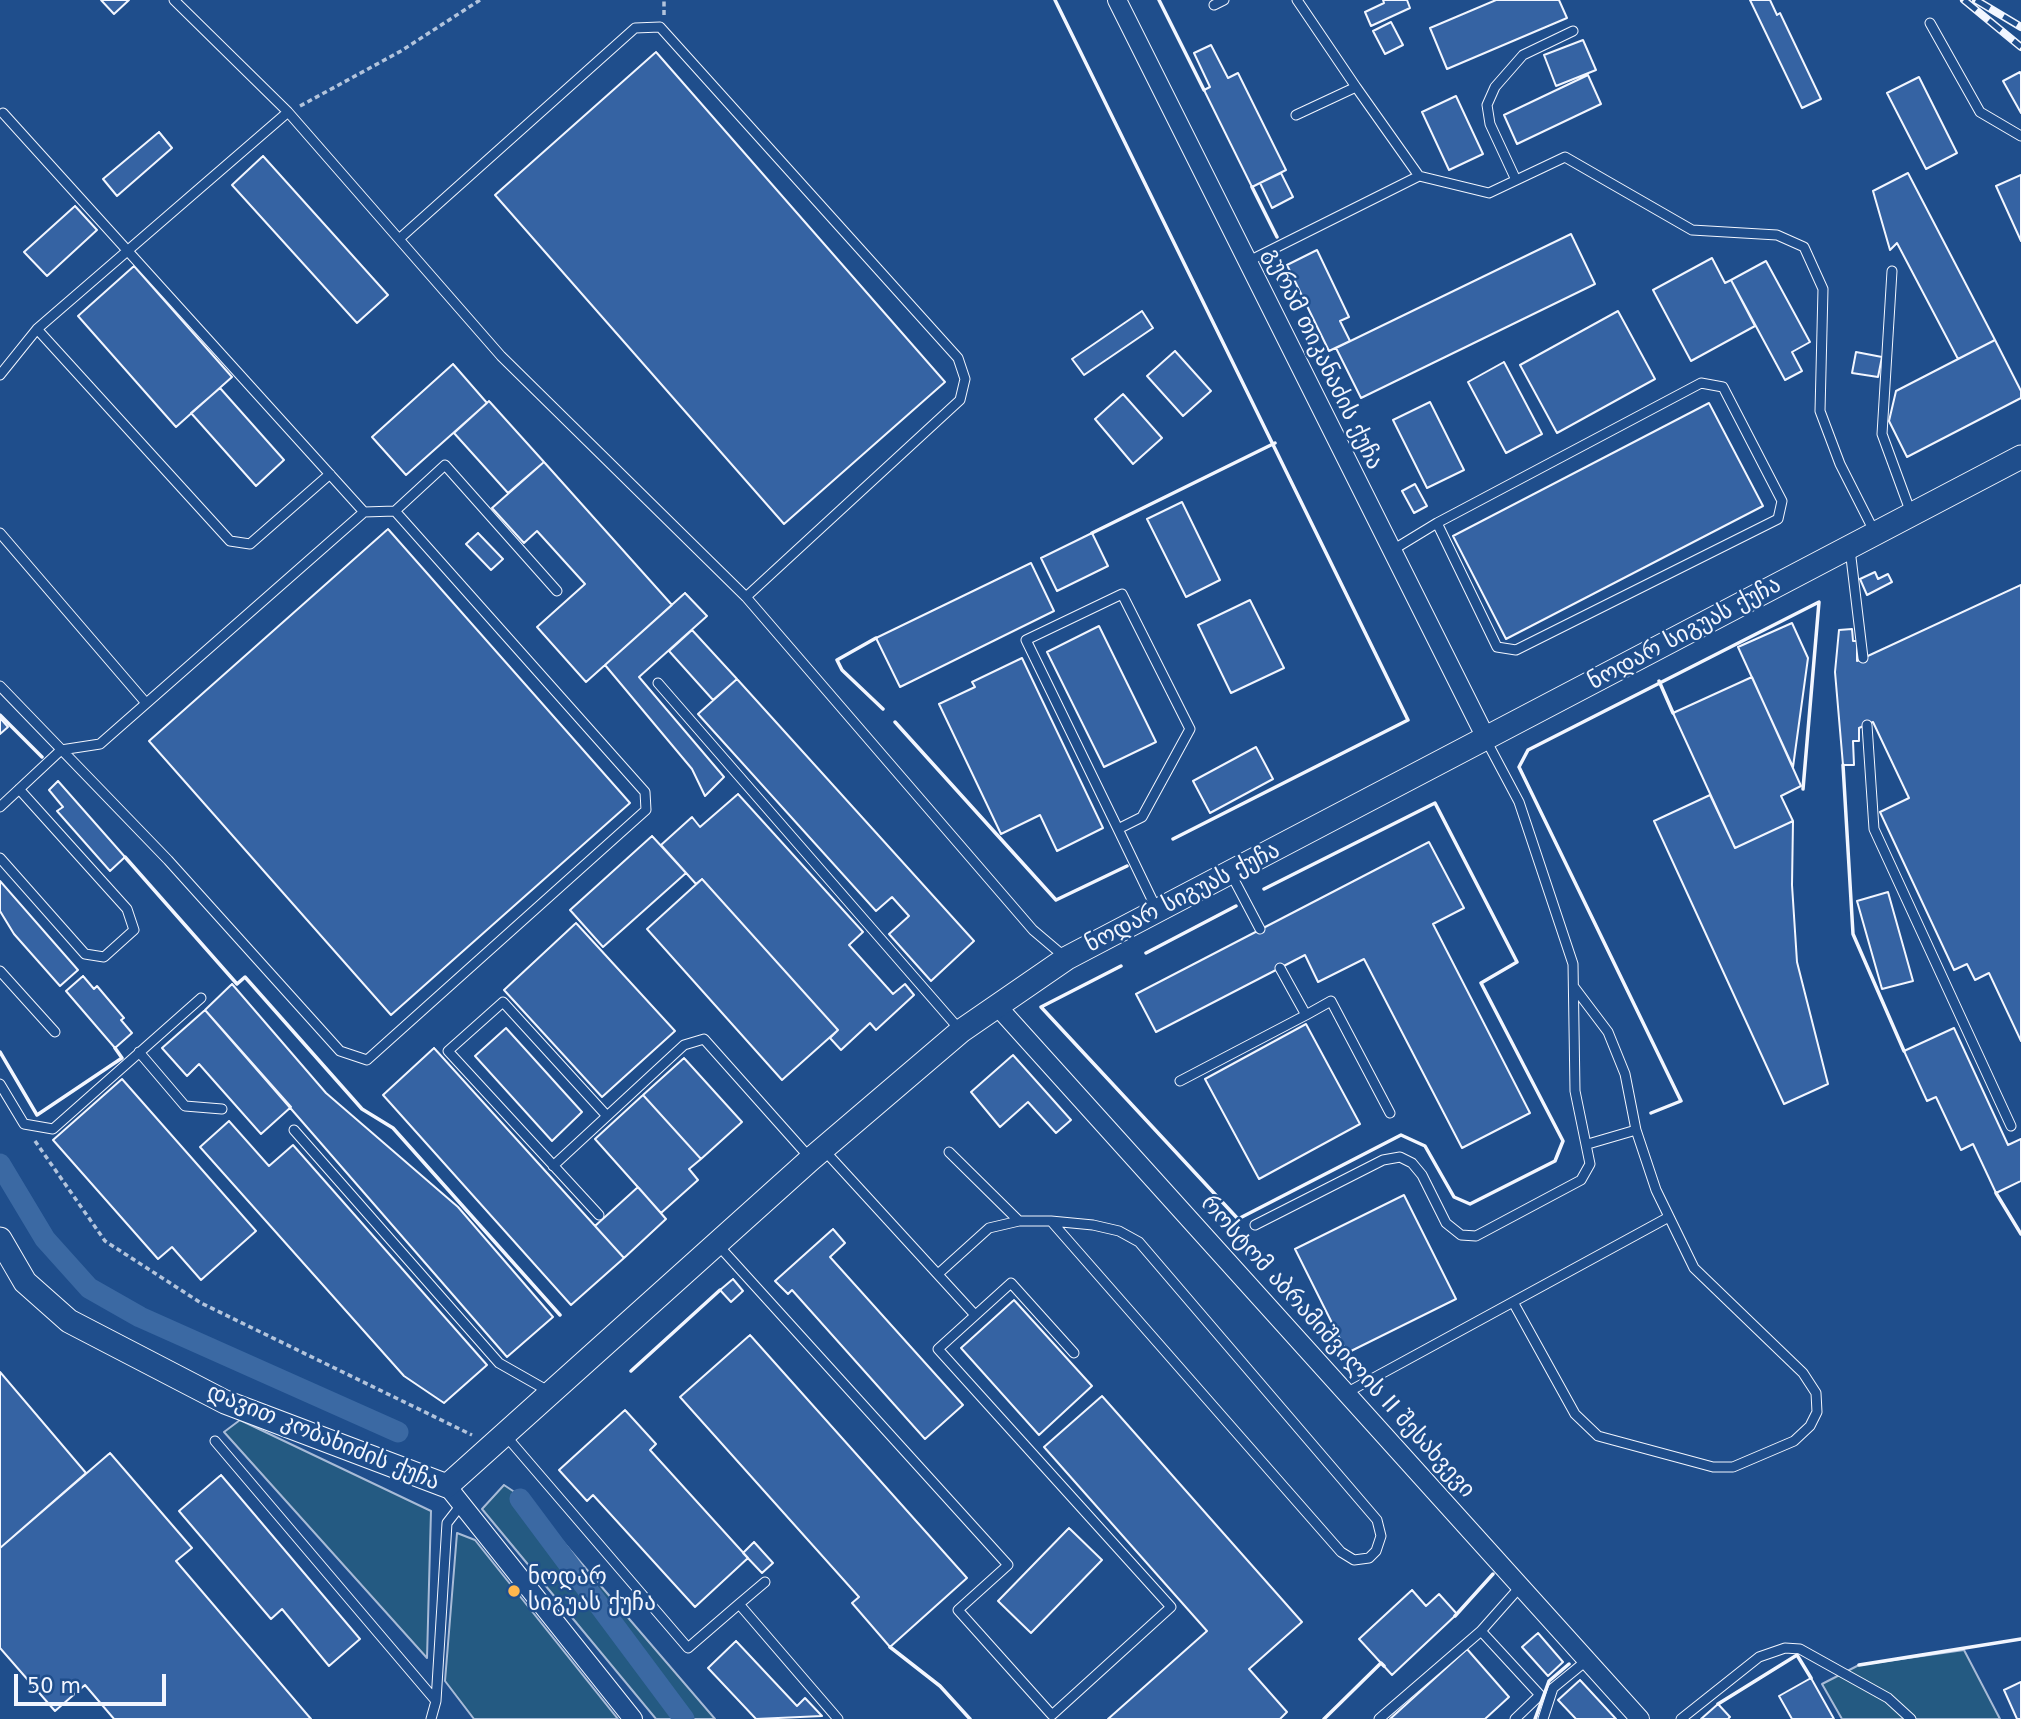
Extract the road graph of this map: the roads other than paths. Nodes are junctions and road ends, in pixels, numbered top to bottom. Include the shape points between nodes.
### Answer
1 (174, 0) edge
2 (1117, 0) edge
3 (1224, 0) edge
4 (1297, 0) edge
5 (1214, 5) dead end
6 (1930, 23) dead end
7 (1573, 31) dead end
8 (1356, 87) junction
9 (288, 112) junction
10 (3, 113) dead end
11 (1296, 115) dead end
12 (2021, 136) edge
13 (1419, 176) junction
14 (1516, 180) junction
15 (400, 239) junction
16 (129, 249) junction
17 (1247, 262) junction
18 (1892, 271) dead end
19 (37, 329) junction
20 (0, 375) edge
21 (2021, 457) edge
22 (330, 474) junction
23 (395, 511) junction
24 (364, 512) junction
25 (1912, 515) junction
26 (1437, 523) junction
27 (0, 533) edge
28 (1875, 534) junction
29 (1850, 548) junction
30 (1390, 551) junction
31 (557, 591) dead end
32 (746, 597) junction
33 (1863, 658) dead end
34 (659, 683) dead end
35 (0, 686) edge
36 (146, 703) junction
37 (1867, 725) dead end
38 (1486, 738) junction
39 (61, 750) junction
40 (19, 789) junction
41 (0, 807) edge
42 (1118, 829) junction
43 (0, 858) edge
44 (1231, 874) junction
45 (1158, 911) junction
46 (1260, 929) dead end
47 (1067, 958) junction
48 (1280, 968) dead end
49 (0, 971) edge
50 (1574, 988) junction
51 (201, 998) dead end
52 (998, 1007) junction
53 (1306, 1015) junction
54 (961, 1031) junction
55 (55, 1032) dead end
56 (139, 1052) junction
57 (1180, 1081) dead end
58 (0, 1084) edge
59 (222, 1109) dead end
60 (1390, 1113) dead end
61 (607, 1116) junction
62 (2011, 1126) dead end
63 (294, 1130) dead end
64 (1636, 1130) junction
65 (1588, 1144) junction
66 (949, 1152) dead end
67 (817, 1154) junction
68 (553, 1166) junction
69 (599, 1215) dead end
70 (1667, 1218) junction
71 (1051, 1221) junction
72 (1019, 1222) junction
73 (1255, 1225) dead end
74 (0, 1239) edge
75 (717, 1244) junction
76 (938, 1275) junction
77 (1513, 1302) junction
78 (975, 1315) junction
79 (1074, 1353) dead end
80 (552, 1392) junction
81 (1345, 1393) junction
82 (499, 1440) junction
83 (215, 1441) dead end
84 (447, 1486) junction
85 (461, 1505) junction
86 (765, 1582) dead end
87 (1520, 1587) junction
88 (739, 1604) junction
89 (1481, 1630) junction
90 (1586, 1661) junction
91 (436, 1701) junction
92 (434, 1718) edge
93 (633, 1719) edge
94 (838, 1719) edge
95 (1379, 1719) edge
96 (1514, 1719) edge
97 (1543, 1719) edge
98 (1640, 1719) edge
99 (1681, 1719) edge
100 (1911, 1719) edge

1 - 9 lane
2 - 17 street, გურამ თიკანაძის ქუჩა
3 - 5 lane
4 - 8 lane
6 - 12 lane via 1980,112
7 - 14 lane via 1523,55 1495,87 1487,105 1490,124
8 - 11 lane
8 - 13 lane
9 - 15 lane
9 - 16 lane
10 - 16 lane
13 - 14 lane via 1489,193
13 - 17 lane
14 - 28 lane via 1565,157 1692,230 1777,235 1804,247 1824,289 1820,411
15 - 32 lane via 501,356
15 - 32 lane via 635,28 660,27 958,358 965,379 960,400
16 - 19 lane
16 - 22 lane
17 - 30 street, გურამ თიკანაძის ქუჩა
18 - 25 lane via 1882,434
19 - 20 lane
19 - 22 lane via 230,541 250,544
21 - 25 street, ნოდარ სიგუას ქუჩა
22 - 24 lane
23 - 24 lane
23 - 31 lane via 445,465
23 - 39 lane via 645,792 646,810 367,1060 340,1051 168,860
24 - 36 lane
25 - 28 street, ნოდარ სიგუას ქუჩა
26 - 26 lane via 1701,383 1723,387 1782,501 1778,519 1516,650 1497,647
26 - 30 lane
27 - 36 lane
28 - 29 street, ნოდარ სიგუას ქუჩა
29 - 33 lane
29 - 38 street, ნოდარ სიგუას ქუჩა
30 - 38 street, გურამ თიკანაძის ქუჩა
32 - 47 lane via 1033,930
34 - 54 lane
35 - 39 lane
36 - 39 lane via 100,744
37 - 62 lane via 1874,829
38 - 44 street, ნოდარ სიგუას ქუჩა
38 - 50 lane via 1519,802 1573,964
39 - 40 lane
40 - 41 lane
40 - 43 lane via 127,909 134,930 104,957 85,954
42 - 42 lane via 1026,640 1122,594 1190,729 1142,817
42 - 45 lane
44 - 45 street, ნოდარ სიგუას ქუჩა
44 - 46 lane
45 - 47 street, ნოდარ სიგუას ქუჩა
47 - 52 street, ნოდარ სიგუას ქუჩა
48 - 53 lane
49 - 55 lane
50 - 64 lane via 1608,1032 1625,1074
50 - 65 lane via 1575,1091
51 - 56 lane
52 - 54 street, ნოდარ სიგუას ქუჩა
52 - 81 street, როსტომ აბრამიშვილის II შესახვევი
53 - 57 lane
53 - 60 lane via 1331,1001
54 - 67 street, ნოდარ სიგუას ქუჩა
56 - 58 lane via 53,1129 24,1125
56 - 59 lane via 185,1106
61 - 67 lane via 684,1045 704,1040
61 - 68 lane
61 - 68 lane via 503,1002 448,1051
63 - 80 lane via 499,1363
64 - 65 lane
64 - 70 lane
65 - 73 lane via 1590,1164 1581,1180 1476,1236 1461,1234 1446,1223 1422,1175 1400,1157 1383,1160
66 - 72 lane
67 - 75 street, ნოდარ სიგუას ქუჩა
67 - 76 lane
68 - 69 lane
70 - 77 lane
70 - 77 lane via 1693,1268 1803,1373 1816,1393 1811,1426 1794,1441 1733,1467 1713,1467 1598,1436 1575,1414
71 - 71 lane via 1341,1552 1354,1560 1369,1558 1377,1551 1381,1535 1377,1520 1139,1242 1119,1231
71 - 72 lane
72 - 76 lane via 989,1228
74 - 84 street, დავით კობახიძის ქუჩა via 25,1282 69,1321 124,1352 225,1402
75 - 78 lane via 1008,1565 958,1610 1052,1715 1171,1607 938,1349
75 - 80 street, ნოდარ სიგუას ქუჩა
76 - 78 lane
77 - 81 lane
78 - 79 lane via 1011,1283
80 - 82 street, ნოდარ სიგუას ქუჩა
81 - 87 street, როსტომ აბრამიშვილის II შესახვევი
82 - 84 street, ნოდარ სიგუას ქუჩა
82 - 88 lane via 688,1648
83 - 91 lane
84 - 85 street, დავით კობახიძის ქუჩა
85 - 91 lane via 447,1522
85 - 93 street, დავით კობახიძის ქუჩა
86 - 88 lane
87 - 89 lane
87 - 90 street, როსტომ აბრამიშვილის II შესახვევი
88 - 94 lane
89 - 95 lane
89 - 96 lane via 1540,1695
90 - 97 lane via 1553,1688
90 - 98 street, როსტომ აბრამიშვილის II შესახვევი
91 - 92 lane
99 - 100 lane via 1759,1657 1785,1648 1800,1649 1888,1698

